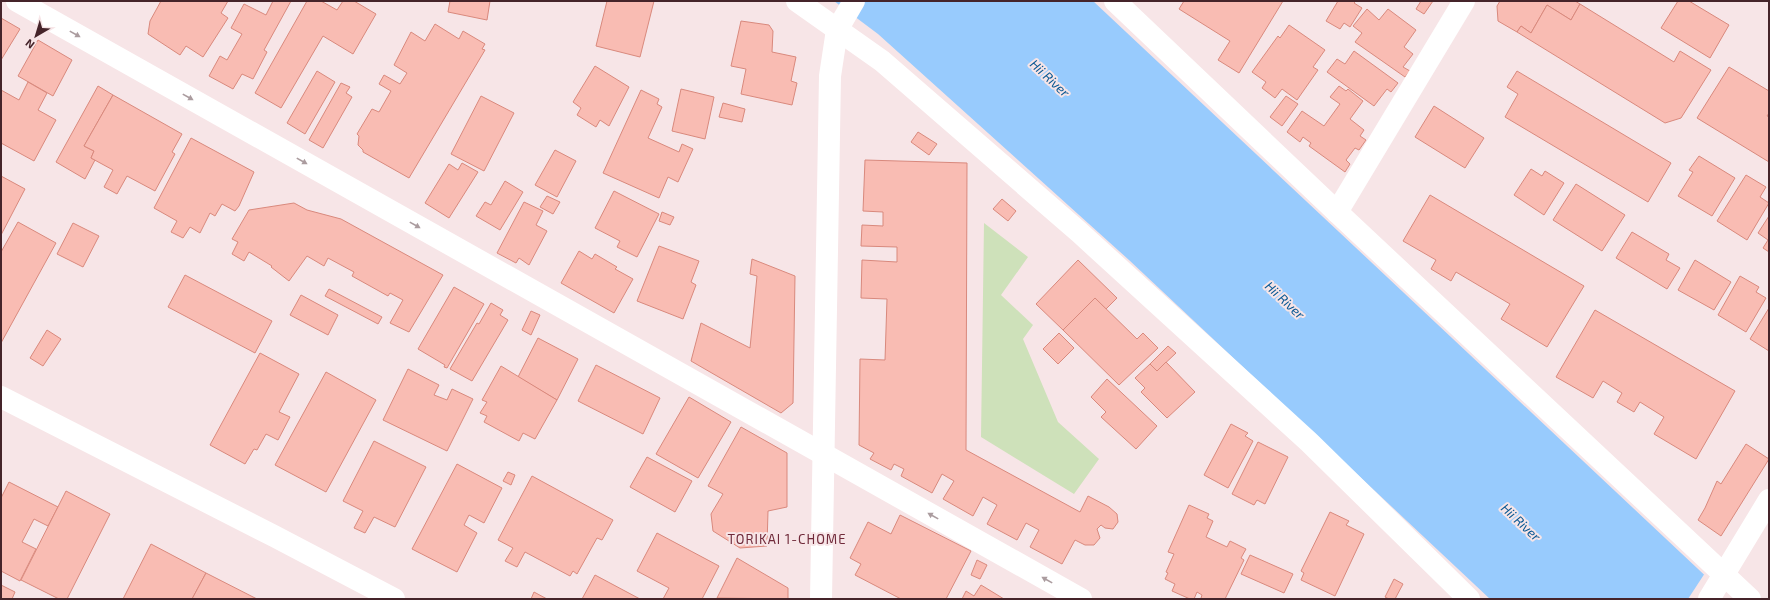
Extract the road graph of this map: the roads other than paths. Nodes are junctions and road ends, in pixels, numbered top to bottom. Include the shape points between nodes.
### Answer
1 (17, 1) edge
2 (797, 1) edge
3 (1115, 1) edge
4 (1464, 1) edge
5 (845, 16) edge
6 (1337, 212) junction
7 (1, 397) edge
8 (823, 454) junction
9 (1769, 500) edge
10 (1722, 577) junction
11 (394, 599) edge
12 (821, 599) edge
13 (1081, 599) edge
14 (1469, 599) edge
15 (1709, 599) edge
16 (1750, 599) edge

1 -> 8 street
2 - 5 street
3 - 6 street
4 - 6 street
5 - 8 street via 830,76
5 - 14 street via 882,61 1079,232 1309,442
6 - 10 street
7 - 11 street
8 - 12 street
13 -> 8 street
9 - 10 street
10 - 15 street
10 - 16 street

